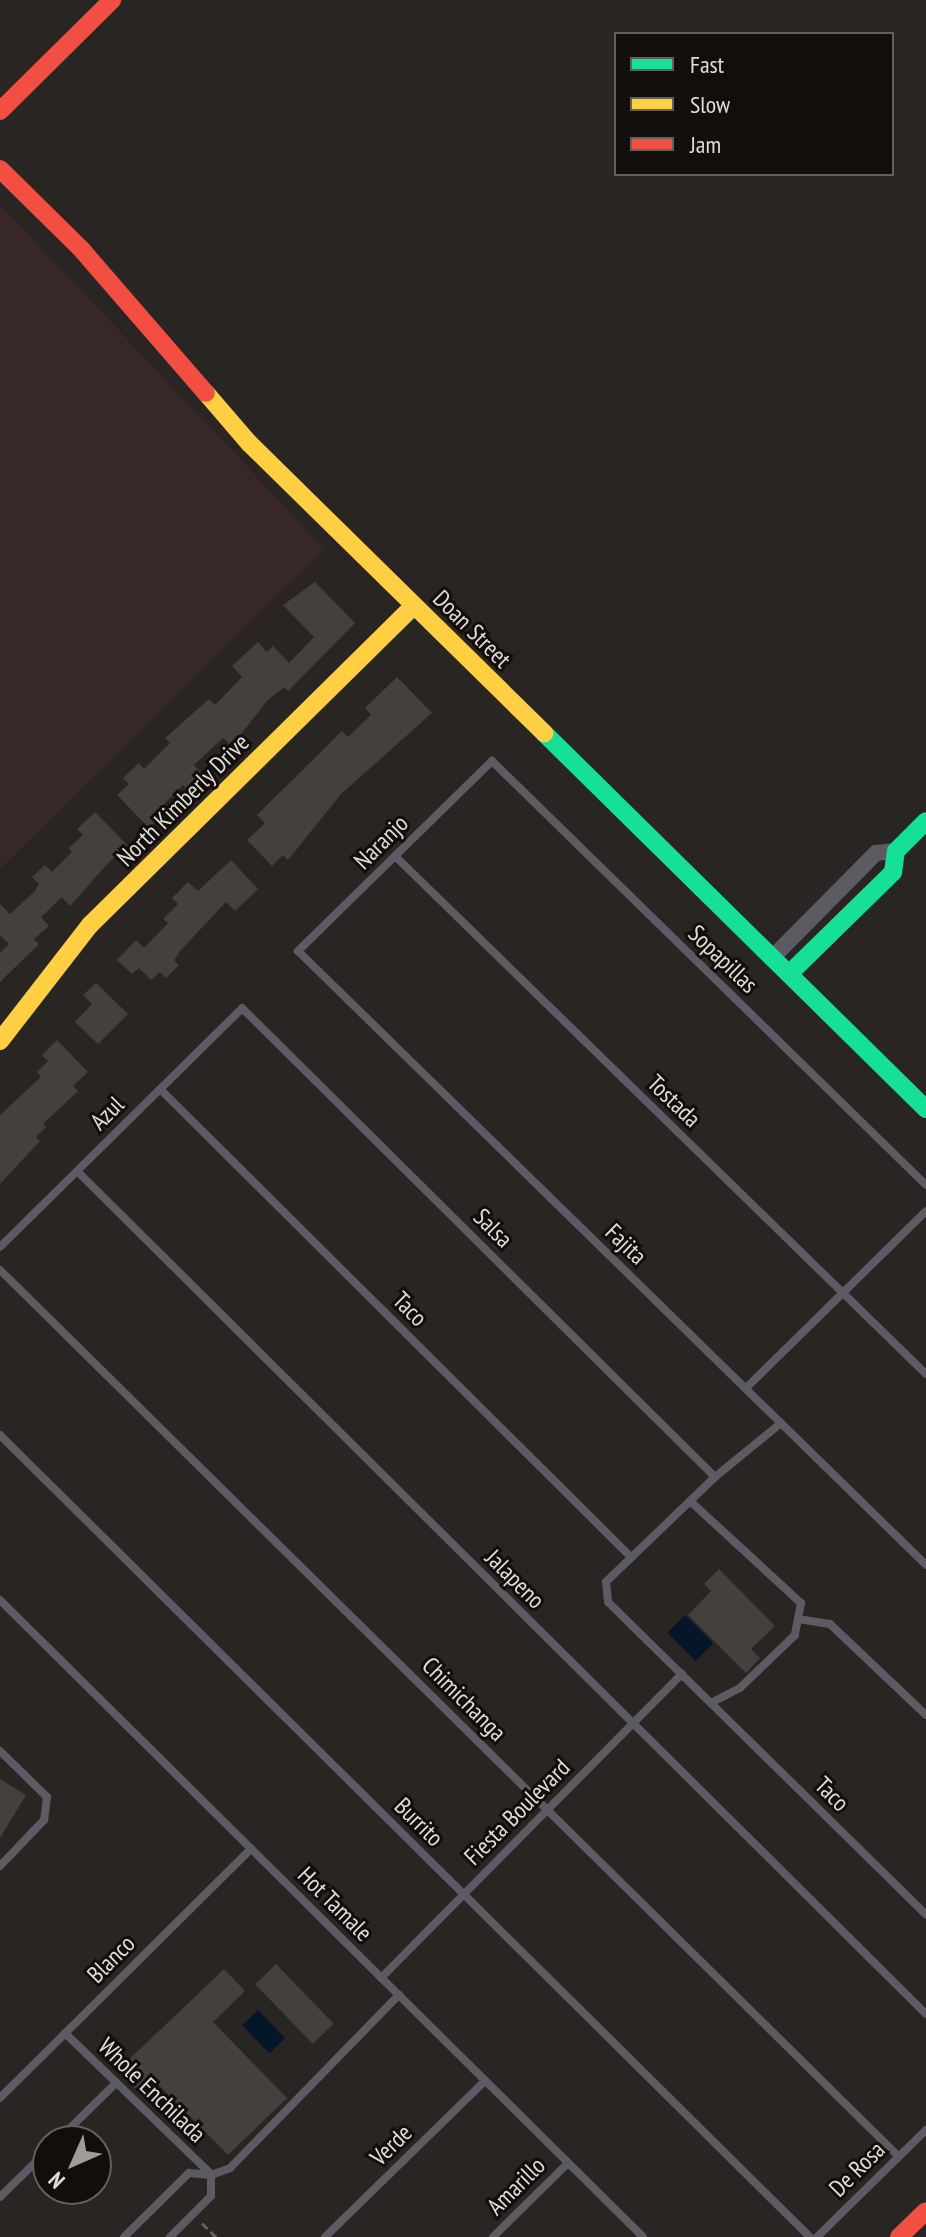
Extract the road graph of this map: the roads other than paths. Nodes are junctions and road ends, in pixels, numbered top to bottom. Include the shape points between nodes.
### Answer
1 (112, 0) edge
2 (0, 111) edge
3 (0, 169) edge
4 (414, 605) junction
5 (492, 761) joint
6 (926, 821) edge
7 (896, 851) junction
8 (395, 856) junction
9 (298, 951) joint
10 (772, 958) junction
11 (789, 974) junction
12 (242, 1008) joint
13 (0, 1041) edge
14 (160, 1089) junction
15 (926, 1109) edge
16 (77, 1171) junction
17 (926, 1185) edge
18 (926, 1211) edge
19 (0, 1247) edge
20 (0, 1270) edge
21 (843, 1293) junction
22 (926, 1374) edge
23 (746, 1388) junction
24 (781, 1423) junction
25 (0, 1435) edge
26 (715, 1477) junction
27 (690, 1501) junction
28 (631, 1557) junction
29 (926, 1565) edge
30 (0, 1600) edge
31 (798, 1619) junction
32 (682, 1674) junction
33 (711, 1703) junction
34 (926, 1715) edge
35 (632, 1724) junction
36 (0, 1751) edge
37 (547, 1809) junction
38 (251, 1849) junction
39 (0, 1866) edge
40 (464, 1894) junction
41 (926, 1915) edge
42 (381, 1978) junction
43 (399, 1995) junction
44 (926, 2014) edge
45 (65, 2033) junction
46 (485, 2081) junction
47 (114, 2085) junction
48 (0, 2098) edge
49 (73, 2125) edge
50 (926, 2130) edge
51 (898, 2156) junction
52 (568, 2163) junction
53 (32, 2166) edge
54 (211, 2175) junction
55 (0, 2197) edge
56 (926, 2211) edge
57 (124, 2237) edge
58 (170, 2237) edge
59 (325, 2237) edge
60 (493, 2237) edge
61 (643, 2237) edge
62 (810, 2237) edge
63 (817, 2237) edge
64 (899, 2237) edge

1 - 2 street
3 - 4 street, Doan Street via 82,250 249,443
4 - 10 street, Doan Street
4 - 13 street, North Kimberly Drive via 90,925
5 - 8 lane, Naranjo
5 - 17 lane, Sopapillas
6 - 7 street
7 - 10 street via 876,853
7 - 11 street via 893,872
8 - 9 lane, Naranjo
8 - 21 lane, Tostada
9 - 23 lane, Fajita
10 - 11 street, Doan Street
11 - 15 street, Doan Street
12 - 14 lane, Azul
12 - 26 lane, Salsa
14 - 16 lane, Azul
14 - 28 lane, Taco
16 - 19 lane, Azul
16 - 35 lane, Jalapeno
18 - 21 lane
20 - 37 lane, Chimichanga
21 - 22 lane, Tostada
21 - 23 lane
23 - 24 lane, Fajita
24 - 26 lane
24 - 29 lane, Fajita
25 - 40 lane, Burrito
26 - 27 lane
27 - 28 lane
27 - 31 lane via 801,1603
28 - 32 lane, Taco via 606,1582 608,1602
30 - 38 lane, Hot Tamale
31 - 33 lane via 795,1635 754,1675
31 - 34 lane via 830,1624
32 - 33 lane, Taco
32 - 35 lane, Fiesta Boulevard
33 - 41 lane, Taco
35 - 37 lane, Fiesta Boulevard
35 - 44 lane, Jalapeno
36 - 39 lane via 47,1797 44,1820
37 - 40 lane, Fiesta Boulevard
37 - 51 lane, Chimichanga
38 - 42 lane, Hot Tamale
38 - 45 lane, Blanco
40 - 42 lane, Fiesta Boulevard
40 - 62 lane, Burrito
42 - 43 lane, Hot Tamale
43 - 46 lane, Hot Tamale
43 - 54 lane via 230,2168
45 - 47 lane, Whole Enchilada
45 - 48 lane, Blanco
46 - 52 lane, Hot Tamale
46 - 59 lane, Verde
47 - 49 lane
47 - 54 lane, Whole Enchilada
50 - 51 lane, De Rosa
51 - 63 lane, De Rosa
52 - 60 lane, Amarillo
52 - 61 lane, Hot Tamale
53 - 55 lane
54 - 57 lane via 189,2173
54 - 58 lane via 211,2196
56 - 64 street

